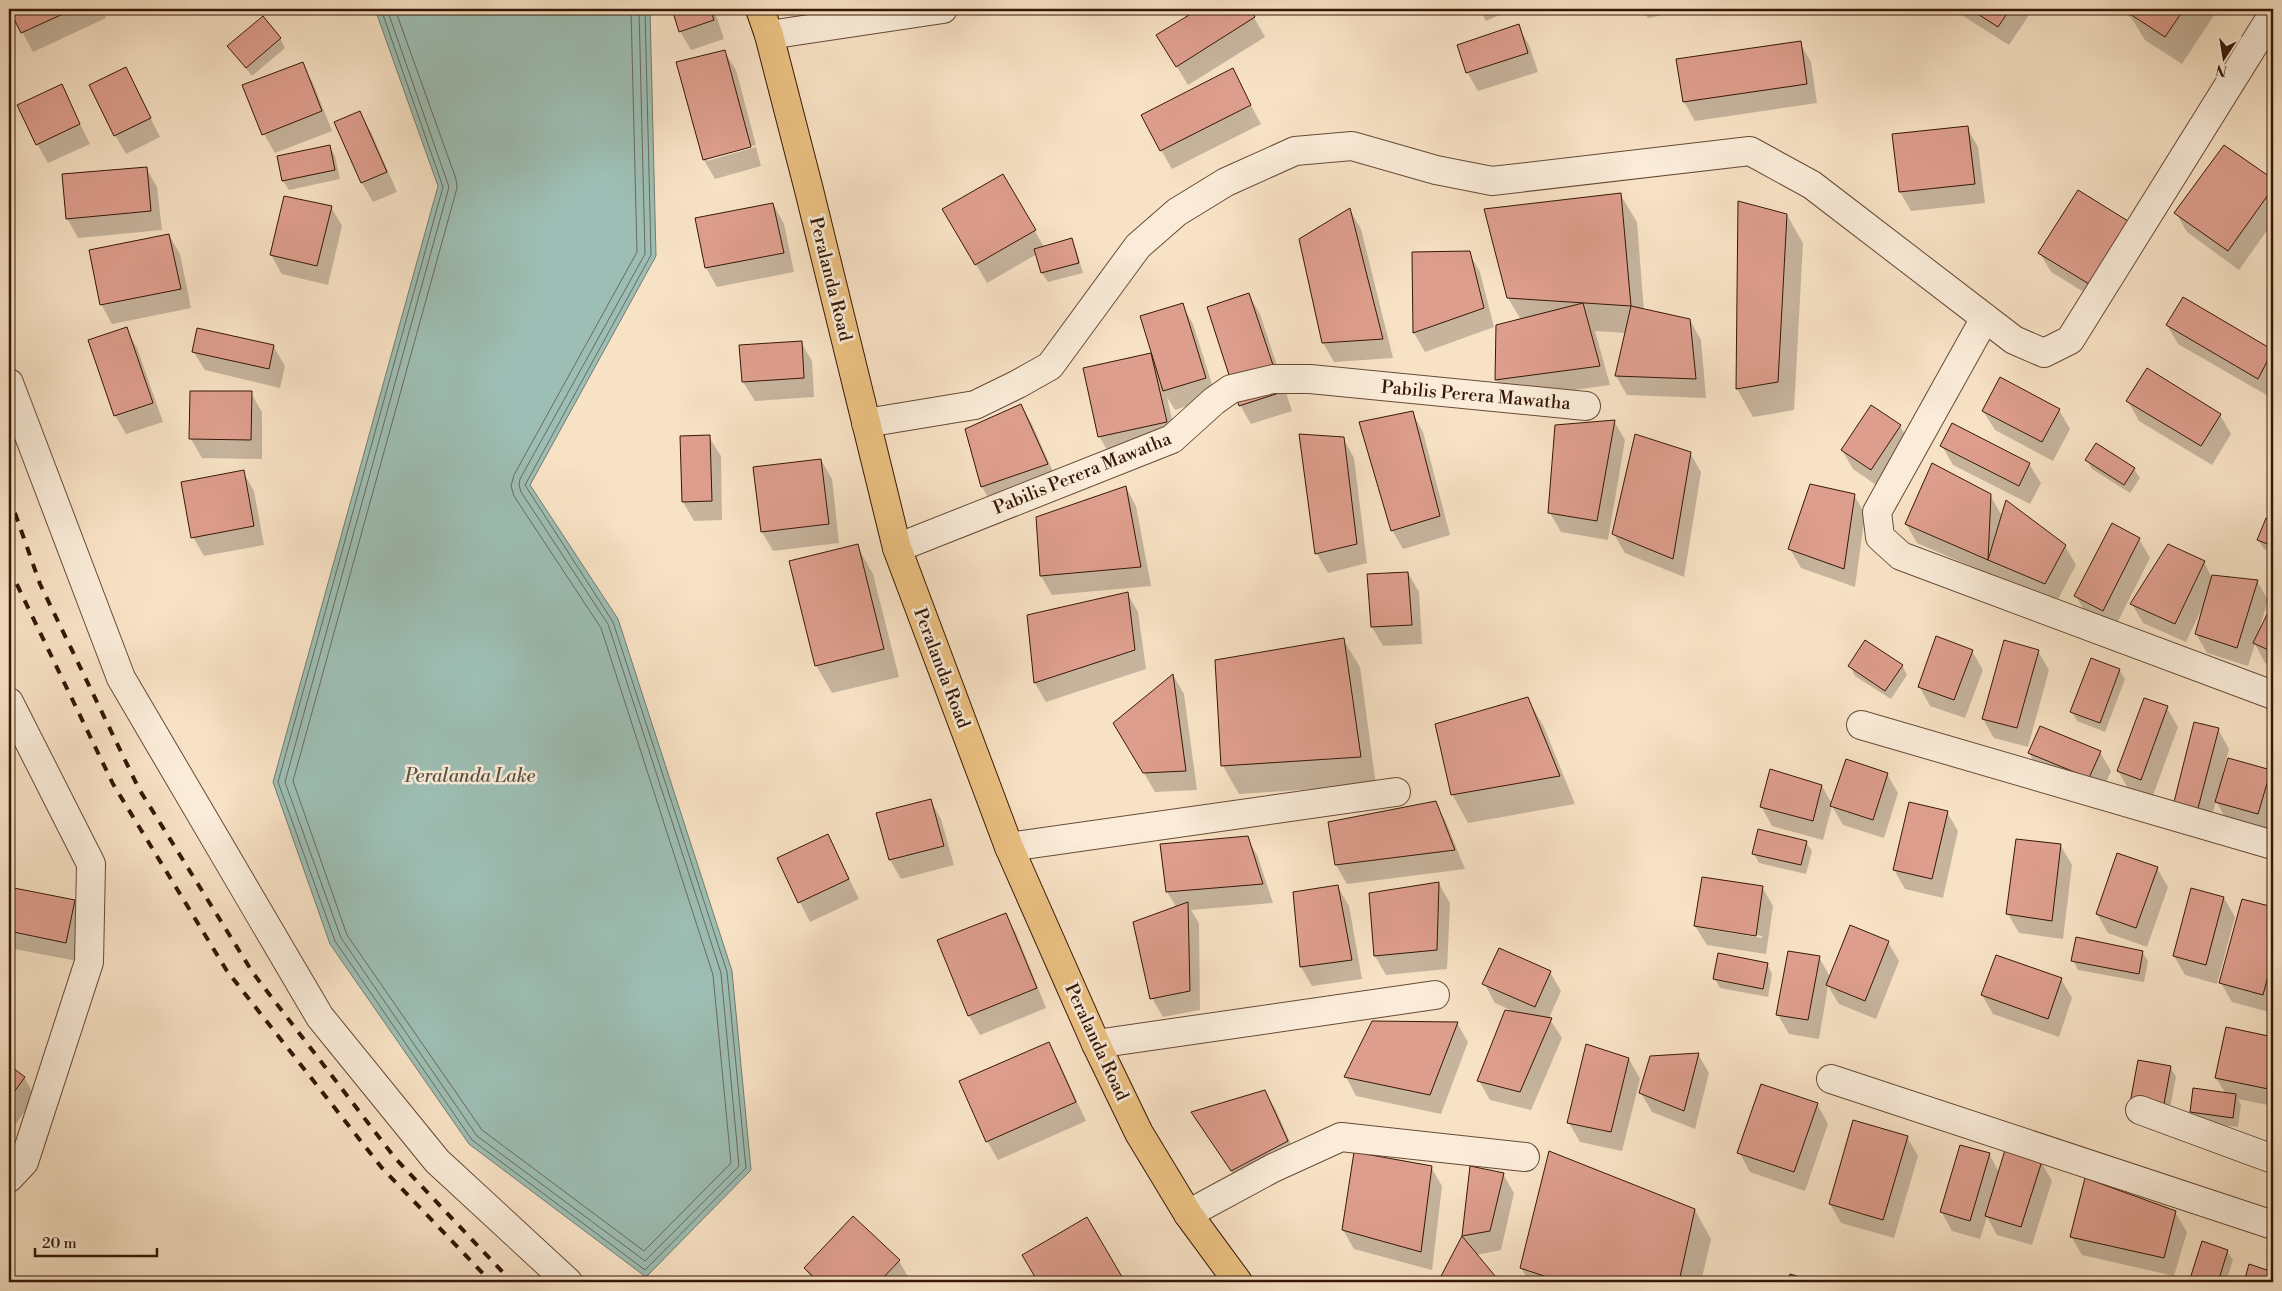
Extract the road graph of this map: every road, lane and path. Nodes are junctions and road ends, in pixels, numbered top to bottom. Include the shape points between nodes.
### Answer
1 (760, 9) edge
2 (943, 9) edge
3 (2272, 14) edge
4 (769, 35) junction
5 (1984, 318) junction
6 (9, 383) edge
7 (1586, 406) dead end
8 (866, 423) junction
9 (896, 548) junction
10 (2273, 695) edge
11 (9, 702) edge
12 (1861, 725) dead end
13 (1396, 792) dead end
14 (2273, 845) edge
15 (1009, 847) junction
16 (1435, 995) dead end
17 (1096, 1044) junction
18 (1831, 1079) dead end
19 (2140, 1110) dead end
20 (1525, 1157) dead end
21 (2273, 1159) edge
22 (9, 1178) edge
23 (1188, 1214) junction
24 (2273, 1225) edge
25 (568, 1282) edge
26 (1238, 1282) edge

1 - 4 main road, Peralanda Road
2 - 4 street
3 - 5 street via 2070,340 2044,353 2014,340
4 - 8 main road, Peralanda Road
5 - 8 street via 1812,185 1750,151 1492,181 1436,170 1352,146 1296,151 1226,182 1177,212 1138,246 1050,366 974,405
5 - 10 street via 1877,512 1880,537 1902,556
6 - 25 street via 121,678 320,1017 437,1161
7 - 9 street, Pabilis Perera Mawatha via 1310,379 1273,379 1231,389 1214,400 1172,439
8 - 9 main road, Peralanda Road
9 - 15 main road, Peralanda Road
11 - 22 street via 91,864 90,962 24,1162
12 - 14 street
13 - 15 street
15 - 17 main road, Peralanda Road
16 - 17 street
17 - 23 main road, Peralanda Road via 1139,1133
18 - 24 street
19 - 21 street
20 - 23 street via 1341,1137 1273,1168
23 - 26 main road, Peralanda Road

